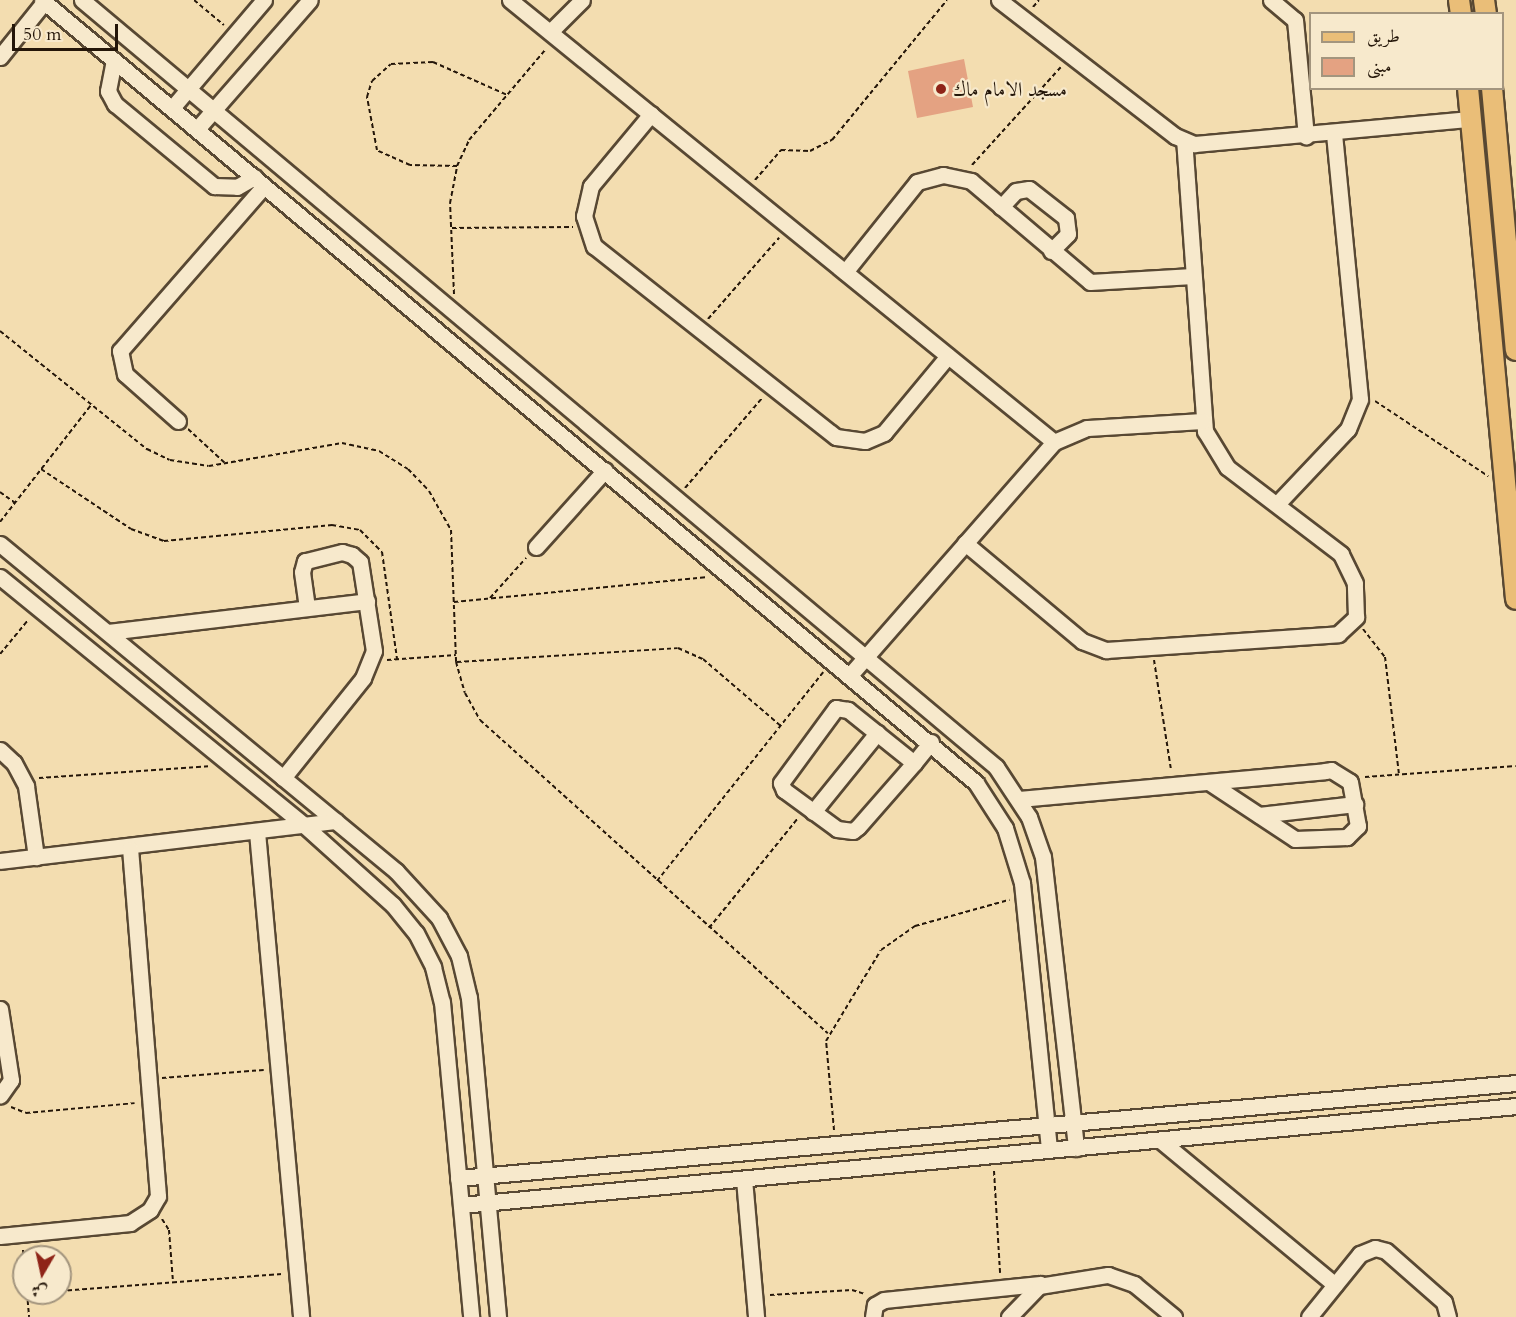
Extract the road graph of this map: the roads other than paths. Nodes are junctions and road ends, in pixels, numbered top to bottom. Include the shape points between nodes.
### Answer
1 (82, 0) edge
2 (264, 0) edge
3 (310, 0) edge
4 (510, 0) edge
5 (582, 0) edge
6 (999, 0) edge
7 (1271, 0) edge
8 (43, 1) edge
9 (553, 34) junction
10 (0, 57) edge
11 (114, 60) junction
12 (188, 89) junction
13 (1468, 90) edge
14 (1492, 90) edge
15 (172, 108) junction
16 (213, 110) junction
17 (651, 114) junction
18 (1471, 119) junction
19 (197, 129) junction
20 (1334, 133) junction
21 (1306, 136) junction
22 (1184, 141) junction
23 (259, 182) junction
24 (1001, 207) junction
25 (1051, 251) junction
26 (845, 272) junction
27 (1193, 276) junction
28 (1516, 350) edge
29 (948, 356) junction
30 (1507, 403) edge
31 (574, 410) junction
32 (178, 421) road end
33 (1203, 421) junction
34 (557, 430) junction
35 (1054, 442) junction
36 (605, 470) junction
37 (1277, 504) junction
38 (965, 543) junction
39 (0, 544) edge
40 (536, 547) road end
41 (0, 577) edge
42 (1516, 599) edge
43 (367, 601) junction
44 (307, 608) junction
45 (108, 632) junction
46 (867, 655) junction
47 (850, 675) junction
48 (877, 733) junction
49 (931, 742) junction
50 (0, 750) edge
51 (914, 763) junction
52 (283, 778) junction
53 (1209, 782) junction
54 (1019, 799) junction
55 (1355, 804) junction
56 (810, 809) junction
57 (1259, 815) junction
58 (336, 821) junction
59 (305, 826) junction
60 (257, 832) junction
61 (130, 849) junction
62 (36, 857) junction
63 (0, 861) edge
64 (0, 1009) edge
65 (1516, 1083) edge
66 (1, 1095) edge
67 (1516, 1106) edge
68 (1074, 1123) junction
69 (1047, 1125) junction
70 (1160, 1140) junction
71 (1076, 1148) junction
72 (1049, 1150) junction
73 (486, 1175) junction
74 (458, 1178) junction
75 (744, 1179) junction
76 (488, 1203) junction
77 (461, 1205) junction
78 (0, 1236) edge
79 (1046, 1283) junction
80 (1335, 1285) junction
81 (874, 1311) edge
82 (301, 1317) edge
83 (471, 1317) edge
84 (498, 1317) edge
85 (756, 1317) edge
86 (1009, 1317) edge
87 (1174, 1317) edge
88 (1309, 1317) edge
89 (1448, 1317) edge

1 - 12 street
2 - 12 street
3 - 16 street
4 - 9 street
5 - 9 street
6 - 22 street
7 - 21 street via 1295,21
8 - 10 street
8 - 11 street
9 - 17 street
11 - 15 street
11 - 23 street via 108,91 115,104 214,186 237,187
12 - 15 street
12 - 16 street
13 - 18 main road
14 - 28 main road
15 - 19 street
16 - 19 street
16 - 31 street
17 - 26 street
17 - 29 street via 591,186 585,226 594,246 827,433 846,440 866,441 884,433
18 - 20 street
18 - 30 main road
19 - 23 street
20 - 21 street
20 - 37 street via 1360,391 1356,415 1347,429
21 - 22 street via 1216,145
22 - 27 street
23 - 32 street via 120,351 125,374
23 - 34 street
24 - 25 street
24 - 25 street via 1016,191 1029,189 1066,218 1068,234
24 - 26 street via 961,177 944,175 917,182
25 - 27 street via 1096,284
26 - 29 street
27 - 33 street
29 - 35 street
30 - 42 main road via 1505,487
31 - 34 street
31 - 46 street
33 - 35 street via 1087,428
33 - 37 street via 1209,441 1227,467
34 - 36 street
35 - 38 street
36 - 40 street
36 - 47 street
37 - 38 street via 1333,545 1348,564 1359,604 1353,623 1338,634 1106,650 1082,641
38 - 46 street
39 - 45 street
41 - 59 street
43 - 44 street
43 - 44 street via 360,562 342,552 305,561
43 - 52 street via 374,639 371,661 363,678
44 - 45 street
45 - 52 street
46 - 47 street
46 - 54 street via 982,751
47 - 49 street
48 - 51 street
48 - 56 street
48 - 56 street via 848,710 833,709 782,777 784,790
49 - 51 street
49 - 69 street via 964,770 997,812 1012,844 1024,896
50 - 62 street via 24,779
51 - 56 street via 853,831 842,832
52 - 58 street
53 - 54 street
53 - 55 street via 1331,770 1347,778
53 - 57 street
54 - 68 street via 1036,836 1048,879
55 - 57 street
55 - 57 street via 1358,826 1347,837 1295,839
58 - 59 street
58 - 73 street via 426,900 459,956 470,998
59 - 60 street
59 - 74 street via 393,905 426,950 442,1002
60 - 61 street
60 - 82 street
61 - 62 street
61 - 78 street via 160,1188 150,1210 130,1223
62 - 63 street
64 - 66 street via 11,1080
65 - 68 street
67 - 70 street
68 - 69 street
68 - 71 street
69 - 72 street
69 - 73 street
70 - 71 street
70 - 80 street
71 - 72 street
72 - 75 street
73 - 74 street
73 - 76 street
74 - 77 street
75 - 76 street
75 - 85 street
76 - 77 street
76 - 84 street
77 - 83 street
79 - 81 street via 884,1300
79 - 86 street via 1032,1290
79 - 87 street via 1117,1276 1134,1284
80 - 88 street
80 - 89 street via 1364,1251 1381,1249 1444,1302

